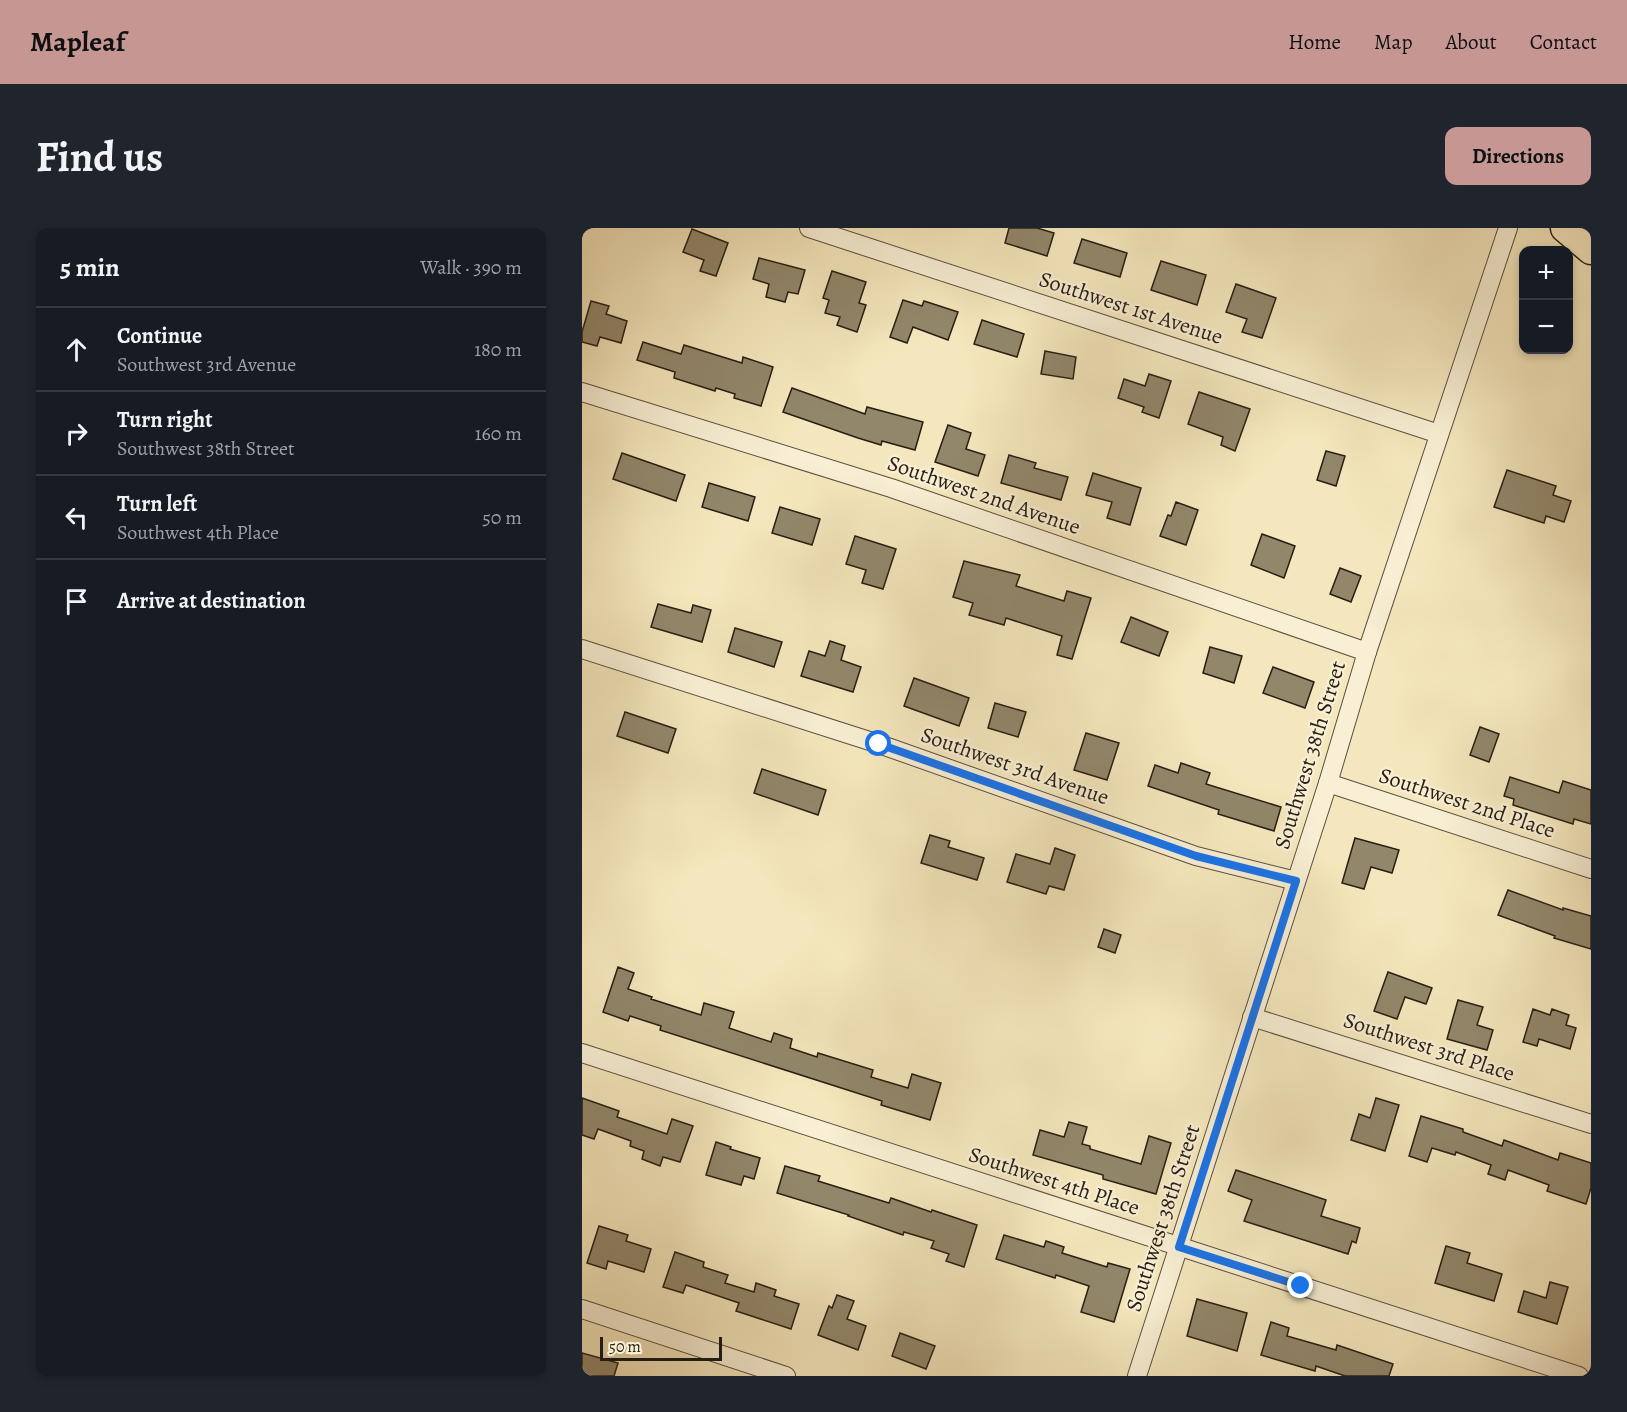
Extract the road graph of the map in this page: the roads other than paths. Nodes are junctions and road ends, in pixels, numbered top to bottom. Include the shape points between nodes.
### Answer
1 (809, 228) edge
2 (1508, 228) edge
3 (1565, 228) edge
4 (1591, 250) edge
5 (582, 392) edge
6 (1439, 434) junction
7 (582, 650) edge
8 (1367, 652) junction
9 (1328, 783) junction
10 (1591, 869) edge
11 (1296, 881) junction
12 (1252, 1017) junction
13 (582, 1053) edge
14 (1591, 1124) edge
15 (1179, 1247) junction
16 (582, 1310) edge
17 (786, 1376) edge
18 (1137, 1376) edge
19 (1579, 1376) edge

1 - 6 street, Southwest 1st Avenue
2 - 6 street, Southwest 38th Street
3 - 4 main road
5 - 8 street, Southwest 2nd Avenue via 891,488
6 - 8 street, Southwest 38th Street
7 - 11 street, Southwest 3rd Avenue via 879,744 1196,856
8 - 9 street, Southwest 38th Street
9 - 10 street, Southwest 2nd Place
9 - 11 street, Southwest 38th Street
11 - 12 street, Southwest 38th Street
12 - 14 street, Southwest 3rd Place
12 - 15 street, Southwest 38th Street
13 - 15 street, Southwest 4th Place
15 - 18 street, Southwest 38th Street
15 - 19 street, Southwest 4th Place
16 - 17 street

